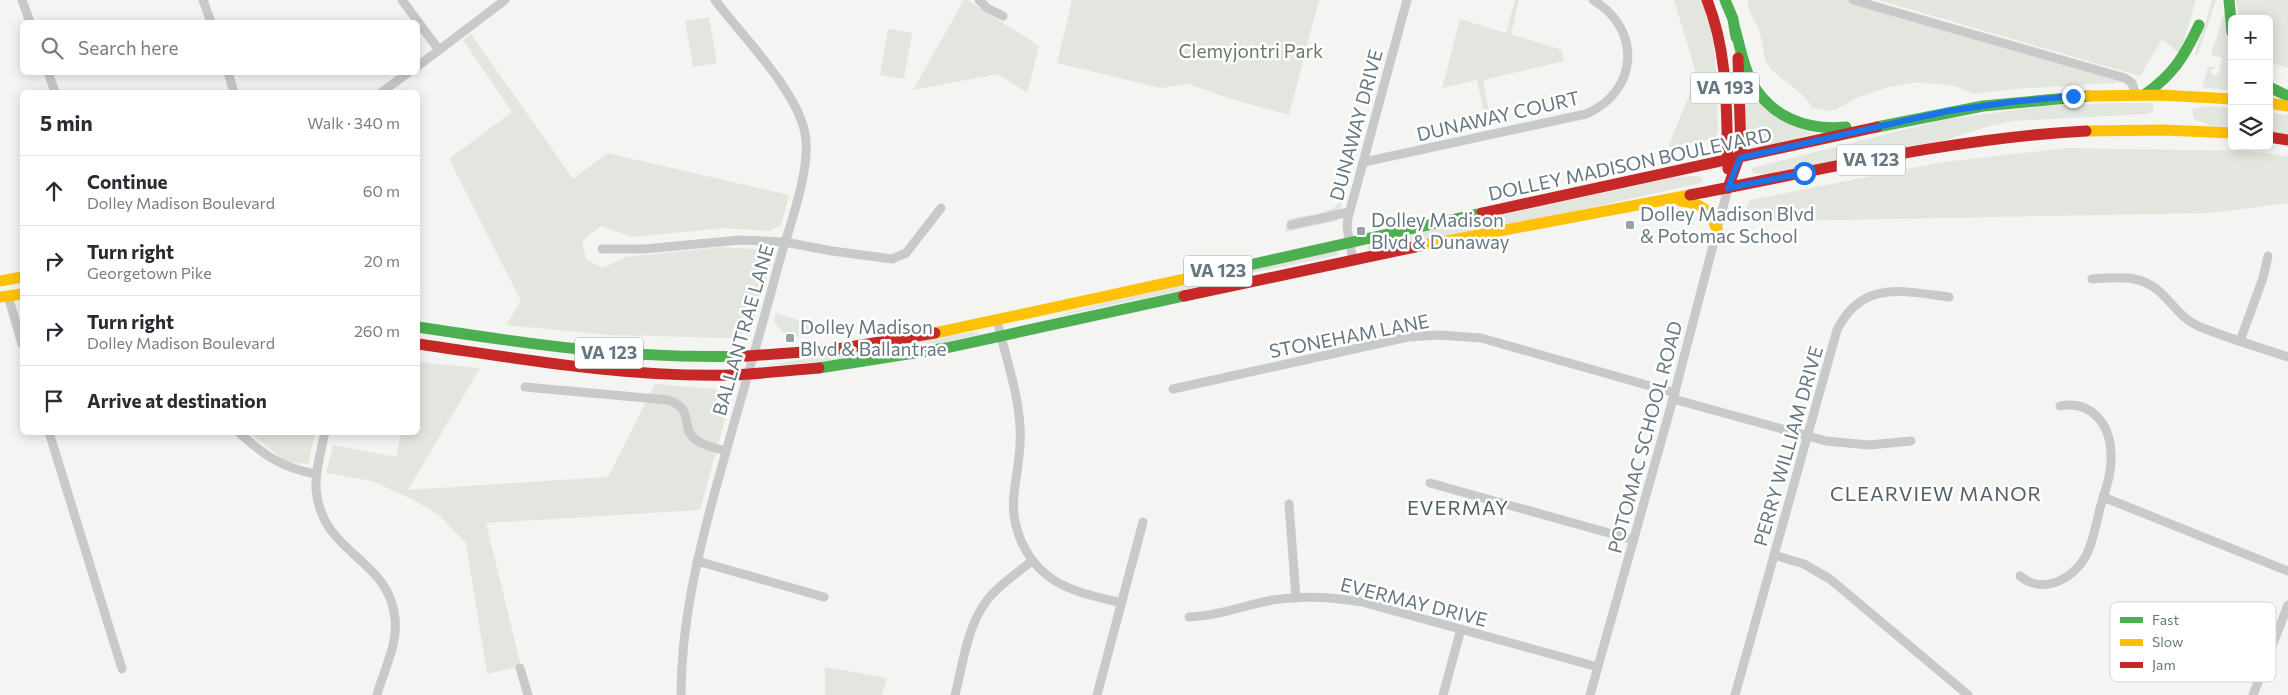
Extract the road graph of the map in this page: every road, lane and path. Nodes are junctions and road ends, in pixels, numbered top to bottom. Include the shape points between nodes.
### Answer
1 (22, 0) edge
2 (203, 0) edge
3 (402, 0) edge
4 (505, 0) edge
5 (715, 0) edge
6 (979, 0) edge
7 (1407, 0) edge
8 (1593, 0) edge
9 (1707, 0) edge
10 (1725, 0) edge
11 (1853, 0) edge
12 (2229, 0) edge
13 (2230, 15) edge
14 (1003, 16) dead end
15 (29, 20) edge
16 (210, 20) edge
17 (417, 20) edge
18 (420, 24) edge
19 (2199, 25) dead end
20 (1735, 29) junction
21 (439, 50) junction
22 (420, 64) edge
23 (49, 75) edge
24 (229, 75) edge
25 (405, 75) edge
26 (2273, 89) edge
27 (54, 90) edge
28 (233, 90) edge
29 (385, 90) edge
30 (2140, 95) junction
31 (2288, 96) edge
32 (2228, 100) edge
33 (2273, 104) edge
34 (2288, 106) edge
35 (1918, 117) junction
36 (2228, 133) edge
37 (2273, 138) edge
38 (2288, 140) edge
39 (1740, 158) junction
40 (1727, 161) junction
41 (1364, 162) junction
42 (1728, 188) junction
43 (1659, 201) junction
44 (941, 208) dead end
45 (1349, 212) junction
46 (1291, 225) dead end
47 (1717, 230) junction
48 (784, 242) junction
49 (1349, 243) junction
50 (602, 249) dead end
51 (2268, 256) dead end
52 (1352, 260) junction
53 (20, 278) edge
54 (2092, 279) dead end
55 (0, 281) edge
56 (20, 294) edge
57 (4, 297) edge
58 (1949, 297) dead end
59 (997, 320) junction
60 (420, 326) edge
61 (1001, 336) junction
62 (20, 339) edge
63 (2240, 341) junction
64 (420, 344) edge
65 (753, 356) junction
66 (2288, 358) edge
67 (747, 374) junction
68 (524, 387) dead end
69 (1173, 390) dead end
70 (1674, 396) junction
71 (2060, 406) dead end
72 (50, 435) edge
73 (242, 435) edge
74 (324, 435) edge
75 (1808, 437) junction
76 (1911, 441) dead end
77 (726, 451) junction
78 (316, 474) junction
79 (1430, 483) dead end
80 (2103, 497) junction
81 (1289, 504) dead end
82 (1143, 522) dead end
83 (1634, 540) junction
84 (1774, 555) junction
85 (697, 561) junction
86 (1032, 561) junction
87 (2288, 572) edge
88 (2020, 576) dead end
89 (824, 597) dead end
90 (1296, 598) junction
91 (1121, 603) junction
92 (2288, 605) edge
93 (1190, 617) dead end
94 (1462, 629) junction
95 (2276, 636) edge
96 (520, 668) dead end
97 (1598, 668) junction
98 (122, 669) dead end
99 (2258, 682) edge
100 (377, 695) edge
101 (528, 695) edge
102 (681, 695) edge
103 (955, 695) edge
104 (1097, 695) edge
105 (1443, 695) edge
106 (1590, 695) edge
107 (1735, 695) edge
108 (1968, 695) edge
109 (2253, 695) edge

1 - 15 street
2 - 16 street
3 - 17 street
4 - 21 street
5 - 48 street, BALLANTRAE LANE via 783,88 802,123 806,162
6 - 14 street
7 - 41 street, DUNAWAY DRIVE
8 - 41 street, DUNAWAY COURT via 1617,21 1628,53 1624,76 1606,103 1586,114
9 - 40 main road, VA 193 via 1718,29 1724,59
10 - 20 main road, VA 193
11 - 30 street via 2125,78
12 - 13 main road
18 - 21 street
19 - 30 main road via 2175,72
20 - 35 main road via 1754,86 1773,108 1791,120 1809,127 1830,129
20 - 39 main road, VA 193
21 - 22 street
23 - 27 street
24 - 28 street
25 - 29 street
26 - 31 main road
30 - 32 main road, DOLLEY MADISON BOULEVARD / VA 123
30 - 35 main road, DOLLEY MADISON BOULEVARD / VA 123 via 2027,100
33 - 34 main road
35 - 39 main road, DOLLEY MADISON BOULEVARD / VA 123
36 - 42 main road, DOLLEY MADISON BOULEVARD / VA 123 via 2124,128 2032,134 1924,149
37 - 38 main road
39 - 40 main road, DOLLEY MADISON BOULEVARD / VA 123
39 - 42 main road, VA 193
40 - 42 main road, VA 193
40 - 49 main road, DOLLEY MADISON BOULEVARD / VA 123
41 - 45 street, DUNAWAY DRIVE
42 - 43 main road, DOLLEY MADISON BOULEVARD / VA 123
42 - 47 street, POTOMAC SCHOOL ROAD
43 - 47 main road via 1701,204 1710,212
43 - 52 main road, DOLLEY MADISON BOULEVARD / VA 123
44 - 48 street via 906,253 892,259
45 - 46 street
45 - 49 street, DUNAWAY DRIVE via 1346,228
47 - 70 street, POTOMAC SCHOOL ROAD
48 - 50 street via 720,240 644,249
48 - 65 street, BALLANTRAE LANE
49 - 52 street, DUNAWAY DRIVE
49 - 59 main road, DOLLEY MADISON BOULEVARD / VA 123
51 - 63 street
52 - 61 main road, DOLLEY MADISON BOULEVARD / VA 123
53 - 55 main road
54 - 63 street via 2142,281 2161,292 2188,320
56 - 57 main road
57 - 62 street
58 - 75 street, PERRY WILLIAM DRIVE via 1890,291 1868,296 1850,310 1837,330
59 - 61 street
59 - 65 main road, DOLLEY MADISON BOULEVARD / VA 123 via 860,346
60 - 65 main road, DOLLEY MADISON BOULEVARD / VA 123 via 615,354
61 - 67 main road, DOLLEY MADISON BOULEVARD / VA 123 via 851,365
61 - 86 street via 1020,426 1015,524
63 - 66 street
64 - 67 main road, DOLLEY MADISON BOULEVARD / VA 123 via 589,368 680,374
65 - 67 street, BALLANTRAE LANE
67 - 77 street, BALLANTRAE LANE
68 - 77 street via 668,400 685,412 688,429 695,440
69 - 70 street, STONEHAM LANE via 1408,337 1439,335 1481,338
70 - 75 street, STONEHAM LANE
70 - 83 street, POTOMAC SCHOOL ROAD
71 - 80 street via 2070,404 2087,408 2106,430 2111,455
72 - 98 street
73 - 78 street via 285,467
74 - 78 street
75 - 76 street, STONEHAM LANE via 1848,444
75 - 84 street, PERRY WILLIAM DRIVE
77 - 85 street, BALLANTRAE LANE
78 - 100 street via 318,501 328,527 344,548 382,581 392,604 394,645
79 - 83 street
80 - 87 street
80 - 88 street via 2089,549 2076,569 2049,585 2031,583
81 - 90 street
82 - 91 street
83 - 97 street, POTOMAC SCHOOL ROAD
84 - 107 street, PERRY WILLIAM DRIVE
84 - 108 street via 1804,564 1830,579
85 - 89 street
85 - 102 street, BALLANTRAE LANE via 687,617
86 - 91 street via 1042,572 1066,587
86 - 103 street via 998,588 980,611
90 - 93 street, EVERMAY DRIVE
90 - 94 street, EVERMAY DRIVE via 1340,598 1362,602
91 - 104 street
92 - 95 street
94 - 97 street, EVERMAY DRIVE
94 - 105 street
96 - 101 street
97 - 106 street, POTOMAC SCHOOL ROAD
99 - 109 street

